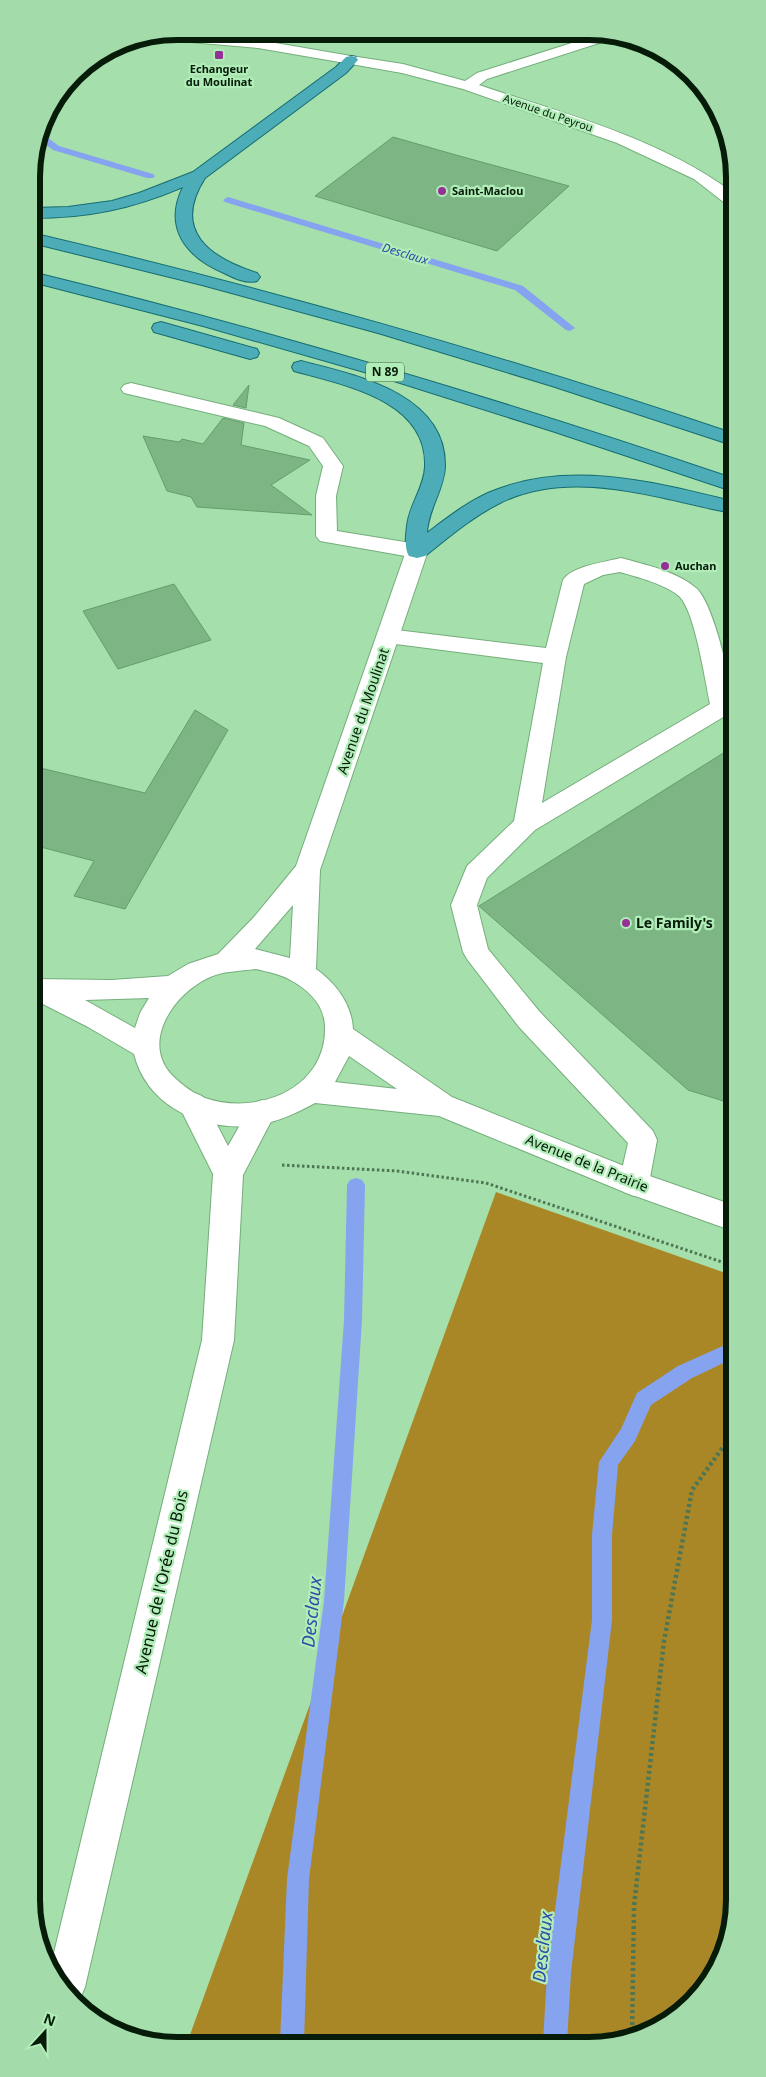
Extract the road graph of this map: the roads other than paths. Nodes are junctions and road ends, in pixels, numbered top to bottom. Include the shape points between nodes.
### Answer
1 (213, 40) edge
2 (596, 40) edge
3 (351, 60) junction
4 (468, 86) junction
5 (199, 175) junction
6 (726, 196) edge
7 (40, 213) edge
8 (40, 240) edge
9 (40, 279) edge
10 (40, 295) edge
11 (131, 389) dead end
12 (726, 422) edge
13 (726, 437) edge
14 (726, 483) edge
15 (726, 506) edge
16 (417, 551) junction
17 (388, 636) junction
18 (555, 657) junction
19 (726, 703) edge
20 (726, 708) edge
21 (526, 824) junction
22 (307, 870) junction
23 (226, 962) junction
24 (303, 974) junction
25 (173, 986) junction
26 (40, 990) edge
27 (40, 991) edge
28 (340, 1035) junction
29 (147, 1048) junction
30 (308, 1091) junction
31 (192, 1104) junction
32 (442, 1105) junction
33 (262, 1112) junction
34 (228, 1174) junction
35 (634, 1183) junction
36 (726, 1215) edge
37 (66, 1981) edge

1 - 3 street, Avenue du Peyrou via 258,44
2 - 4 street via 482,76
3 - 4 street, Avenue du Peyrou
3 - 5 highway
4 - 6 street, Avenue du Peyrou via 623,140 700,176
5 - 7 highway via 114,206
5 - 12 highway via 187,196 186,234 198,252 219,266 614,383
8 - 13 highway via 420,340
9 - 14 highway, N 89 via 208,321 352,362 582,433
10 - 16 highway via 358,384 405,406 421,420 432,436 435,453 435,468 419,515
11 - 16 street via 272,422 316,442 333,466 326,496 327,536
15 - 16 highway via 659,489 612,483 540,486 507,493 474,509
16 - 17 street, Avenue du Moulinat
17 - 18 street
17 - 22 street, Avenue du Moulinat
18 - 19 street via 574,580 597,570 621,565 661,576 688,593 704,623
18 - 21 street
20 - 21 street
21 - 35 street via 476,873 464,904 476,952 529,1019 643,1140
22 - 23 street, Avenue du Moulinat via 263,924
22 - 24 street, Avenue du Moulinat
23 - 24 street via 256,960 284,965
23 - 25 street via 197,971
24 - 28 street via 326,994 338,1014
25 - 26 street
25 - 29 street via 156,1006 146,1030
27 - 29 street via 98,1019
28 - 30 street via 334,1062 319,1083
28 - 32 street, Avenue de la Prairie
29 - 31 street via 158,1078 178,1097
30 - 32 street, Avenue de la Prairie
30 - 33 street via 295,1100
31 - 33 street via 205,1110 236,1114
31 - 34 street
32 - 35 street, Avenue de la Prairie
33 - 34 street
34 - 37 street, Avenue de l'Orée du Bois via 218,1340
35 - 36 street, Avenue de la Prairie

